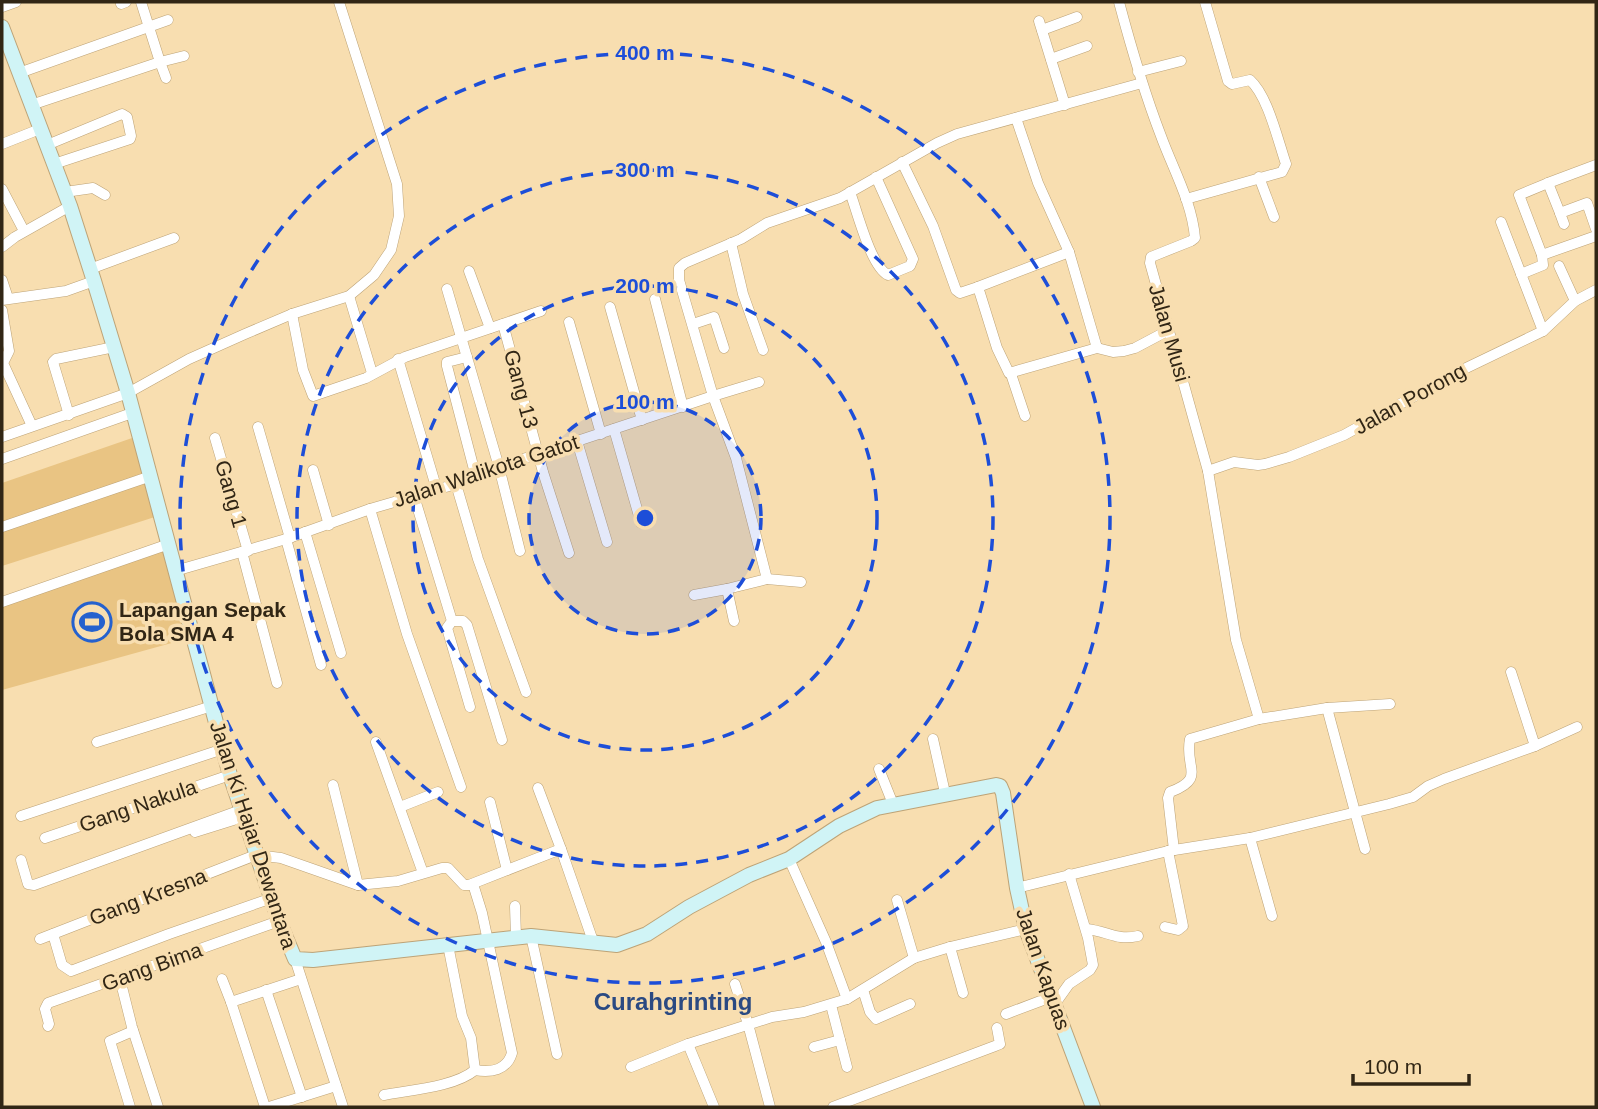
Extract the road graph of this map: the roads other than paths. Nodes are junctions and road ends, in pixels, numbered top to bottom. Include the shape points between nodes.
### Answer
1 (16, 2) edge
2 (141, 2) edge
3 (339, 2) edge
4 (1119, 2) edge
5 (1205, 2) edge
6 (2, 7) edge
7 (1077, 17) dead end
8 (168, 20) dead end
9 (2, 27) edge
10 (150, 27) junction
11 (1087, 46) dead end
12 (184, 56) dead end
13 (1051, 59) junction
14 (1181, 61) dead end
15 (160, 62) junction
16 (11, 66) edge
17 (1138, 72) junction
18 (166, 78) dead end
19 (1142, 83) junction
20 (31, 105) junction
21 (1065, 105) junction
22 (1016, 118) junction
23 (40, 129) junction
24 (2, 144) edge
25 (47, 145) junction
26 (902, 162) junction
27 (54, 164) junction
28 (1596, 165) edge
29 (876, 177) junction
30 (1259, 177) junction
31 (1548, 183) junction
32 (2, 189) edge
33 (850, 192) junction
34 (105, 195) dead end
35 (68, 199) junction
36 (1186, 199) junction
37 (1592, 201) edge
38 (1560, 213) junction
39 (1274, 217) dead end
40 (1501, 222) dead end
41 (1564, 224) dead end
42 (1596, 229) edge
43 (24, 231) junction
44 (1596, 236) edge
45 (174, 238) dead end
46 (731, 243) junction
47 (2, 247) edge
48 (1069, 252) junction
49 (1542, 255) junction
50 (1559, 266) dead end
51 (470, 271) dead end
52 (1521, 274) junction
53 (92, 275) junction
54 (2, 280) edge
55 (978, 287) junction
56 (447, 289) dead end
57 (1596, 290) edge
58 (349, 296) junction
59 (5, 299) edge
60 (655, 299) dead end
61 (1575, 301) junction
62 (610, 307) dead end
63 (2, 310) edge
64 (541, 311) dead end
65 (292, 314) junction
66 (569, 322) dead end
67 (503, 324) junction
68 (693, 324) junction
69 (490, 328) junction
70 (1169, 330) junction
71 (1543, 331) junction
72 (461, 338) junction
73 (114, 347) junction
74 (724, 348) dead end
75 (1097, 348) junction
76 (763, 351) dead end
77 (467, 357) junction
78 (398, 359) junction
79 (372, 373) junction
80 (1011, 373) junction
81 (758, 382) dead end
82 (128, 393) junction
83 (713, 396) junction
84 (683, 407) junction
85 (132, 412) junction
86 (69, 415) junction
87 (1025, 416) dead end
88 (642, 420) junction
89 (32, 426) junction
90 (258, 427) dead end
91 (614, 429) junction
92 (601, 434) junction
93 (2, 437) edge
94 (215, 438) dead end
95 (577, 441) junction
96 (538, 455) junction
97 (2, 459) edge
98 (499, 467) junction
99 (313, 470) dead end
100 (1208, 471) junction
101 (151, 476) junction
102 (476, 477) junction
103 (456, 484) junction
104 (437, 490) junction
105 (414, 496) junction
106 (370, 509) junction
107 (641, 523) dead end
108 (329, 525) junction
109 (2, 527) edge
110 (306, 532) junction
111 (288, 538) junction
112 (607, 542) dead end
113 (169, 544) junction
114 (520, 551) dead end
115 (245, 552) junction
116 (569, 553) dead end
117 (174, 571) junction
118 (767, 579) junction
119 (801, 582) dead end
120 (727, 589) junction
121 (694, 595) dead end
122 (2, 602) edge
123 (452, 621) junction
124 (734, 621) dead end
125 (341, 653) dead end
126 (321, 665) dead end
127 (1511, 672) dead end
128 (277, 682) dead end
129 (526, 692) dead end
130 (1391, 704) dead end
131 (212, 706) junction
132 (470, 707) dead end
133 (1327, 708) junction
134 (1259, 719) junction
135 (1577, 727) dead end
136 (933, 739) dead end
137 (502, 740) dead end
138 (97, 741) dead end
139 (376, 742) dead end
140 (1535, 746) junction
141 (223, 749) junction
142 (879, 769) dead end
143 (230, 775) junction
144 (334, 785) dead end
145 (1000, 786) joint
146 (461, 787) dead end
147 (538, 788) dead end
148 (438, 792) dead end
149 (945, 793) junction
150 (489, 802) dead end
151 (893, 804) junction
152 (400, 807) junction
153 (242, 813) junction
154 (1354, 813) junction
155 (21, 816) dead end
156 (46, 838) dead end
157 (1251, 838) junction
158 (561, 849) junction
159 (1365, 849) dead end
160 (1171, 851) junction
161 (256, 855) junction
162 (789, 859) junction
163 (21, 860) dead end
164 (97, 864) junction
165 (507, 870) junction
166 (423, 873) junction
167 (1069, 874) junction
168 (473, 884) junction
169 (358, 886) junction
170 (1021, 887) junction
171 (39, 888) dead end
172 (272, 898) junction
173 (897, 900) dead end
174 (515, 906) dead end
175 (1272, 916) dead end
176 (279, 921) junction
177 (1165, 927) dead end
178 (1026, 929) junction
179 (1086, 929) junction
180 (53, 934) junction
181 (1138, 936) dead end
182 (523, 937) junction
183 (40, 939) dead end
184 (487, 939) junction
185 (594, 944) junction
186 (448, 945) junction
187 (950, 947) junction
188 (914, 958) junction
189 (295, 959) junction
190 (120, 979) junction
191 (222, 979) dead end
192 (301, 979) junction
193 (735, 984) dead end
194 (266, 990) junction
195 (863, 990) junction
196 (963, 993) dead end
197 (848, 999) junction
198 (1055, 1000) junction
199 (231, 1002) junction
200 (910, 1004) dead end
201 (831, 1005) junction
202 (1006, 1014) dead end
203 (748, 1024) junction
204 (48, 1026) dead end
205 (997, 1028) dead end
206 (133, 1031) junction
207 (840, 1040) junction
208 (688, 1044) junction
209 (814, 1047) dead end
210 (557, 1055) dead end
211 (631, 1067) dead end
212 (847, 1067) dead end
213 (475, 1070) junction
214 (335, 1086) junction
215 (384, 1095) dead end
216 (302, 1097) junction
217 (130, 1107) edge
218 (158, 1107) edge
219 (267, 1107) edge
220 (343, 1107) edge
221 (713, 1107) edge
222 (770, 1107) edge
223 (833, 1107) edge
224 (1093, 1107) edge

1 - 6 street
2 - 10 street
3 - 58 street via 397,184 399,216 391,250 373,275
4 - 17 street, Jalan Musi
5 - 30 street via 1228,81 1253,82 1286,164 1282,172
7 - 13 street via 1041,25
8 - 10 street
9 - 16 main road, Jalan Ki Hajar Dewantara
10 - 15 street
10 - 16 street
11 - 13 street
12 - 15 street
13 - 21 street
14 - 17 street
15 - 18 street
15 - 20 street
16 - 20 main road, Jalan Ki Hajar Dewantara
17 - 19 street, Jalan Musi
19 - 21 street
19 - 36 street, Jalan Musi
20 - 23 main road, Jalan Ki Hajar Dewantara
21 - 22 street
22 - 26 street via 957,134
22 - 48 street
23 - 24 street
23 - 25 main road, Jalan Ki Hajar Dewantara
25 - 27 main road, Jalan Ki Hajar Dewantara
25 - 27 street via 122,114 127,117 130,139
26 - 29 street
26 - 55 street via 933,226 956,290 964,293
27 - 35 main road, Jalan Ki Hajar Dewantara
28 - 31 street
29 - 33 street
29 - 33 street via 913,259 910,266 883,273
30 - 36 street
30 - 39 street
31 - 38 street
31 - 49 street via 1518,197
32 - 43 street
33 - 46 street via 826,205 767,223
34 - 35 street via 93,188
35 - 43 street
35 - 53 main road, Jalan Ki Hajar Dewantara
36 - 70 street, Jalan Musi via 1195,237 1150,262
37 - 38 street
37 - 42 street
38 - 41 street
40 - 52 street
43 - 47 street
44 - 49 street
45 - 53 street
46 - 68 street via 679,268 678,280
46 - 76 street
48 - 55 street
48 - 75 street
49 - 52 street via 1542,265
50 - 61 street
51 - 69 street
52 - 71 street
53 - 59 street via 66,291
53 - 73 main road, Jalan Ki Hajar Dewantara
54 - 59 street
55 - 80 street via 997,348
56 - 72 street
57 - 61 street, Jalan Porong
58 - 65 street
58 - 79 street
60 - 84 street
61 - 71 street, Jalan Porong
62 - 88 street
63 - 89 street via 9,351 3,363
64 - 67 street
65 - 79 street via 313,396
65 - 82 street via 189,359
66 - 92 street
67 - 69 street
67 - 96 street, Gang 13
68 - 74 street via 714,317
68 - 83 street
69 - 72 street
70 - 75 street via 1124,351
70 - 100 street, Jalan Musi
71 - 100 street, Jalan Porong via 1315,447 1265,464 1234,462
72 - 77 street
72 - 78 street
73 - 82 main road, Jalan Ki Hajar Dewantara
73 - 86 street via 53,362
75 - 80 street
77 - 98 street
77 - 102 street via 447,362 447,366
78 - 79 street
78 - 104 street
80 - 87 street
81 - 83 street, Jalan Walikota Gatot
82 - 85 main road, Jalan Ki Hajar Dewantara
82 - 86 street
83 - 84 street, Jalan Walikota Gatot
83 - 118 street via 736,458
84 - 88 street, Jalan Walikota Gatot
85 - 97 street
85 - 101 main road, Jalan Ki Hajar Dewantara
86 - 89 street
88 - 91 street, Jalan Walikota Gatot
89 - 93 street
90 - 111 street
91 - 92 street, Jalan Walikota Gatot
91 - 107 street
92 - 95 street, Jalan Walikota Gatot
94 - 115 street, Gang 1
95 - 96 street, Jalan Walikota Gatot
95 - 112 street
96 - 98 street, Jalan Walikota Gatot
96 - 116 street, Gang 13
98 - 102 street, Jalan Walikota Gatot
98 - 114 street
99 - 108 street
100 - 134 street, Jalan Musi via 1236,640
101 - 109 street
101 - 113 main road, Jalan Ki Hajar Dewantara
102 - 103 street, Jalan Walikota Gatot
103 - 104 street, Jalan Walikota Gatot
103 - 129 street
104 - 105 street, Jalan Walikota Gatot
105 - 106 street, Jalan Walikota Gatot
105 - 123 street
106 - 108 street, Jalan Walikota Gatot
106 - 146 street via 407,634
108 - 110 street, Jalan Walikota Gatot
110 - 111 street, Jalan Walikota Gatot
110 - 125 street
111 - 115 street, Jalan Walikota Gatot
111 - 126 street
113 - 117 main road, Jalan Ki Hajar Dewantara
113 - 122 street
115 - 117 street, Jalan Walikota Gatot
115 - 128 street, Gang 1
117 - 131 main road, Jalan Ki Hajar Dewantara
118 - 119 street
118 - 120 street
120 - 121 street
120 - 124 street
123 - 132 street via 447,628
123 - 137 street via 467,625
127 - 140 street
130 - 133 street
131 - 138 street
131 - 141 main road, Jalan Ki Hajar Dewantara
133 - 134 street
133 - 154 street
134 - 160 street via 1190,739 1192,778 1168,798
135 - 140 street
136 - 149 street
139 - 152 street
140 - 154 street via 1444,779 1413,797
141 - 143 main road, Jalan Ki Hajar Dewantara
141 - 155 street
142 - 151 street
143 - 153 main road, Jalan Ki Hajar Dewantara
143 - 156 street, Gang Nakula
144 - 169 street
145 - 149 main road, Jalan Ki Hajar Dewantara
145 - 170 main road, Jalan Kapuas
147 - 158 street
148 - 152 street
149 - 151 main road, Jalan Ki Hajar Dewantara
150 - 165 street
151 - 162 main road, Jalan Ki Hajar Dewantara via 856,818
152 - 166 street
153 - 161 main road, Jalan Ki Hajar Dewantara
153 - 164 street
154 - 157 street
154 - 159 street
157 - 160 street
157 - 175 street
158 - 165 street
158 - 185 street
160 - 167 street
160 - 177 street via 1183,926 1178,930
161 - 169 street via 281,858
161 - 172 main road, Jalan Ki Hajar Dewantara
161 - 180 street, Gang Kresna
162 - 185 main road, Jalan Ki Hajar Dewantara via 735,882 648,934 617,945
162 - 197 street
163 - 164 street via 32,886
164 - 171 street
165 - 168 street
166 - 168 street via 449,868 464,884
166 - 169 street
167 - 170 street
167 - 179 street
168 - 184 street
170 - 178 main road, Jalan Kapuas
172 - 176 main road, Jalan Ki Hajar Dewantara
172 - 180 street via 71,971 62,965
173 - 188 street
174 - 182 street
176 - 189 main road, Jalan Ki Hajar Dewantara
176 - 190 street, Gang Bima
178 - 187 street
178 - 198 main road, Jalan Kapuas
179 - 181 street via 1121,939
179 - 198 street via 1093,965
180 - 183 street, Gang Kresna
182 - 184 main road, Jalan Ki Hajar Dewantara
182 - 185 main road, Jalan Ki Hajar Dewantara
182 - 210 street
184 - 186 main road, Jalan Ki Hajar Dewantara
184 - 213 street via 512,1052 500,1069
186 - 189 main road, Jalan Ki Hajar Dewantara
186 - 213 street
187 - 188 street
187 - 196 street
188 - 195 street
189 - 192 street
190 - 204 street, Gang Bima via 48,1003
190 - 206 street
191 - 199 street
192 - 194 street
192 - 214 street
193 - 203 street
194 - 199 street
194 - 216 street
195 - 197 street
195 - 200 street via 876,1019
197 - 201 street
198 - 202 street
198 - 224 main road, Jalan Kapuas
199 - 219 street
201 - 203 street
201 - 207 street
203 - 208 street
203 - 222 street
205 - 223 street via 1000,1043 995,1046
206 - 217 street via 110,1041
206 - 218 street
207 - 209 street
207 - 212 street
208 - 211 street
208 - 221 street
213 - 215 street via 450,1082
214 - 216 street
214 - 220 street
216 - 219 street

